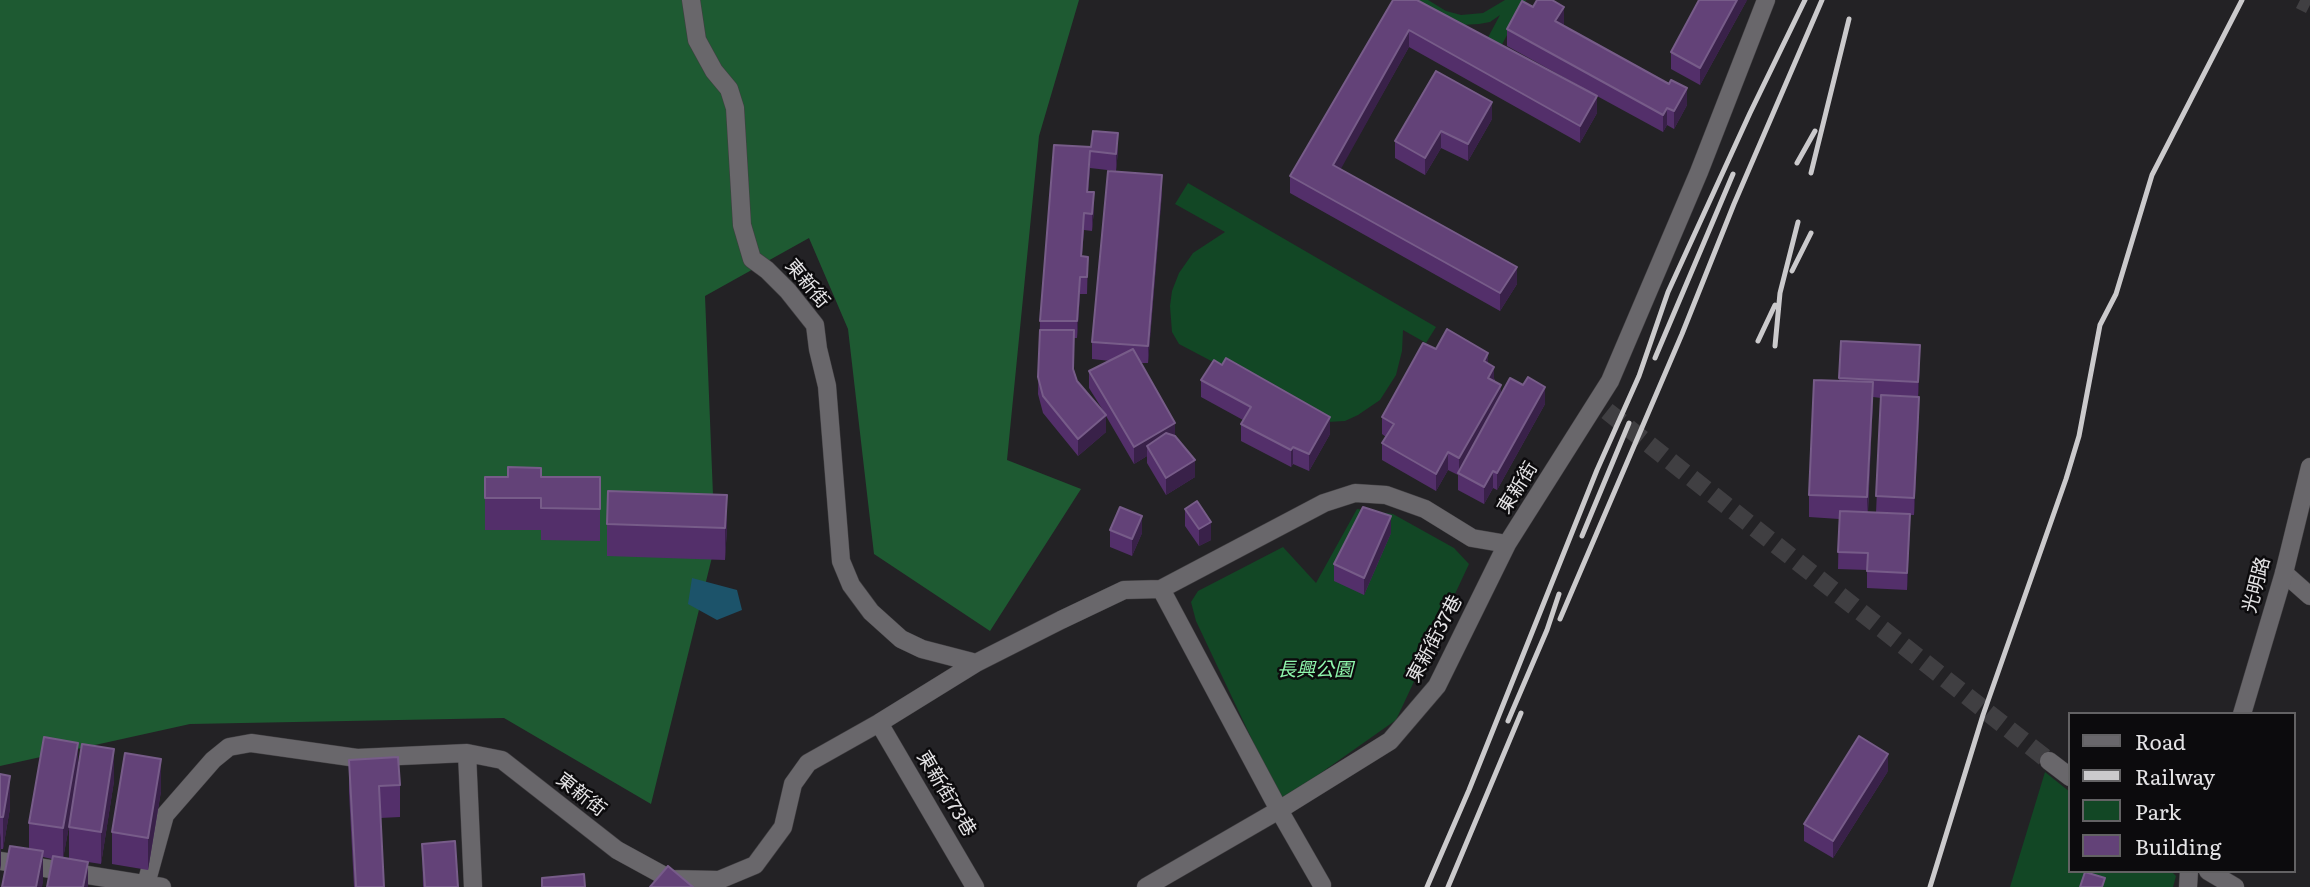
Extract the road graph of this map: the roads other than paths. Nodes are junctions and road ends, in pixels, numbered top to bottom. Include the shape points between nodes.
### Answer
1 (691, 0) edge
2 (1766, 0) edge
3 (2310, 467) edge
4 (1507, 544) junction
5 (2284, 573) junction
6 (1161, 589) junction
7 (2310, 596) edge
8 (976, 663) junction
9 (2243, 712) edge
10 (879, 723) junction
11 (467, 753) junction
12 (2049, 761) tunnel mouth
13 (2068, 775) edge
14 (1279, 810) junction
15 (0, 861) edge
16 (2212, 873) edge
17 (1322, 885) dead end
18 (154, 886) edge
19 (473, 887) edge
20 (975, 887) edge
21 (1146, 887) edge
22 (2236, 887) edge

1 - 8 street, 東新街 via 697,40 729,89 735,108 741,225 752,259 816,325 827,386 841,561 871,612 901,639
2 - 4 street, 東新街 via 1601,408
3 - 5 street, 光明路
4 - 6 street, 東新街 via 1472,538 1425,509 1385,495 1355,493 1324,503
4 - 14 street, 東新街37巷 via 1437,686 1406,725 1390,741
5 - 7 street
5 - 9 street, 光明路
6 - 8 street, 東新街 via 1124,590
6 - 14 street
8 - 10 street, 東新街
10 - 11 street, 東新街 via 808,763 793,784 783,827 755,865 719,880 670,879 617,850 502,760
10 - 20 street, 東新街73巷
11 - 18 street, 東新街 via 357,758 251,743 229,747 165,815
11 - 19 street
12 - 13 street
14 - 17 street
14 - 21 street, 東新街37巷
15 - 18 street
16 - 22 street

